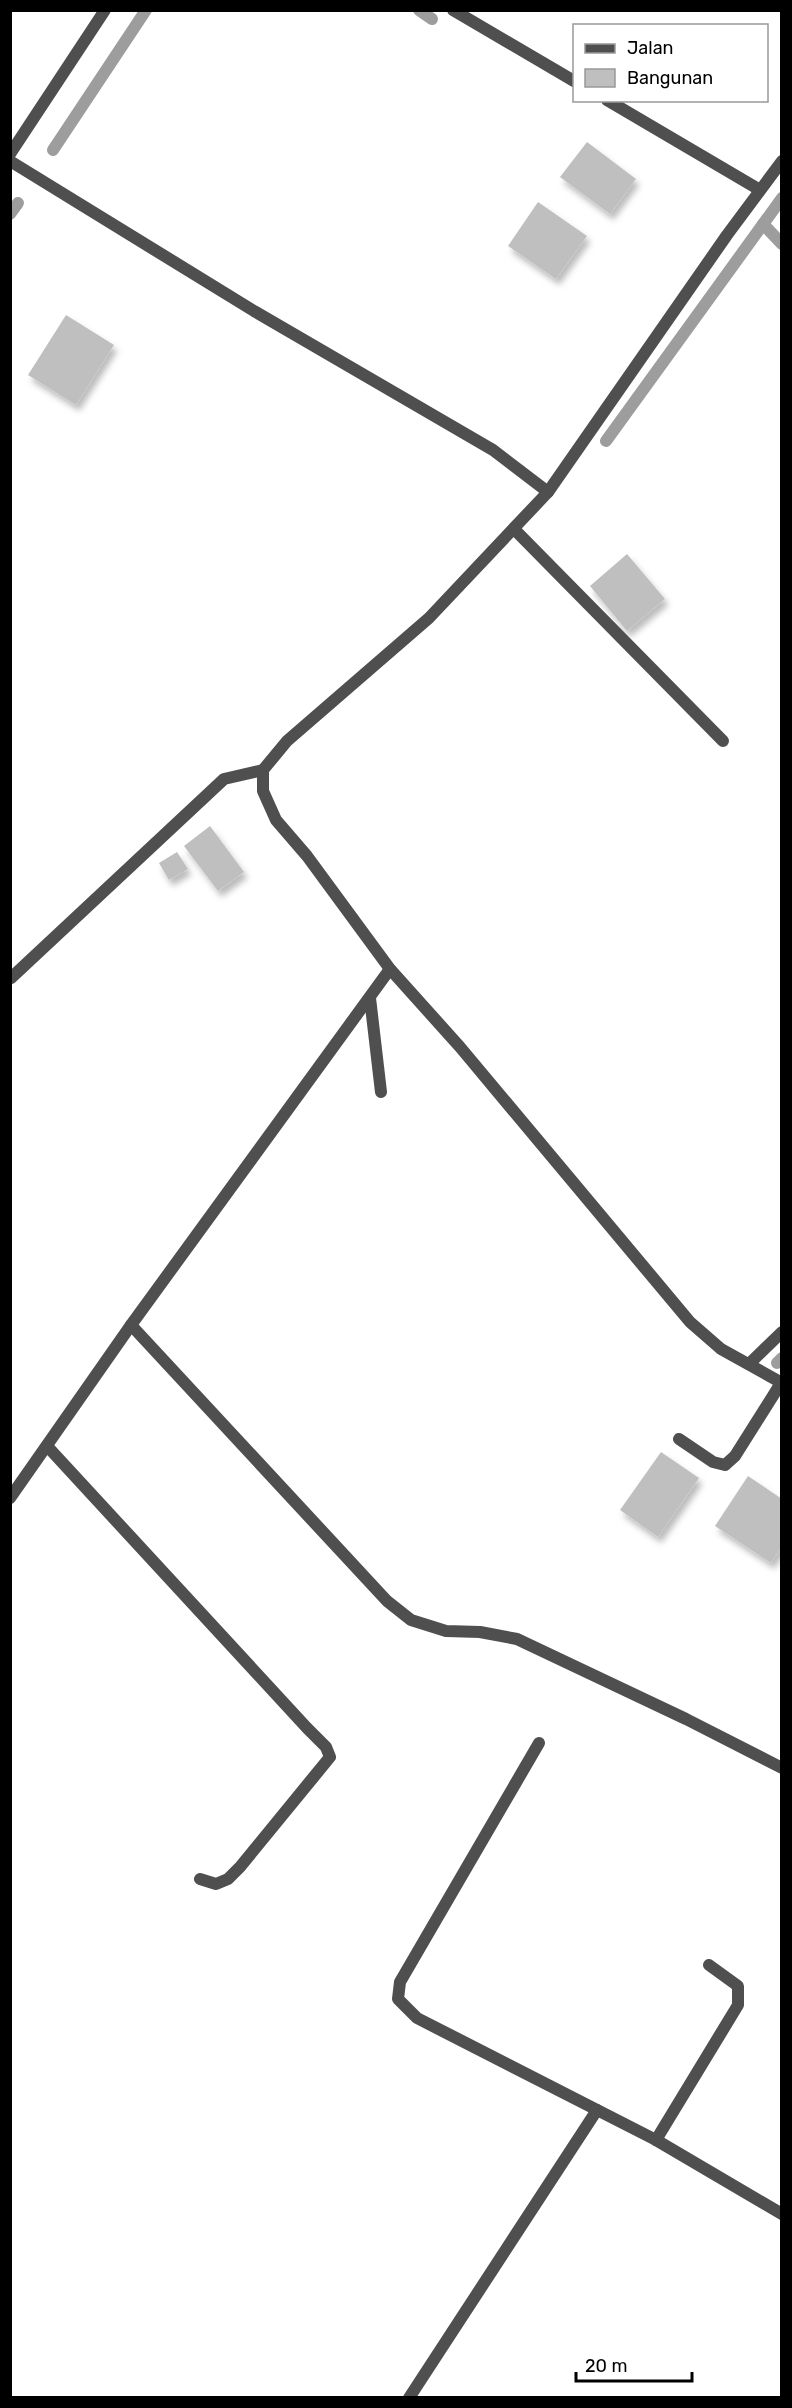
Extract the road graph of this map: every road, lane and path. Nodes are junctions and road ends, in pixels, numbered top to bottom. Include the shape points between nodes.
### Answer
1 (105, 10) edge
2 (453, 10) edge
3 (573, 80) edge
4 (610, 102) edge
5 (10, 154) edge
6 (10, 160) edge
7 (782, 161) edge
8 (760, 190) junction
9 (548, 492) junction
10 (514, 529) junction
11 (723, 741) dead end
12 (262, 770) junction
13 (390, 969) junction
14 (11, 978) edge
15 (370, 998) junction
16 (381, 1092) dead end
17 (131, 1325) junction
18 (782, 1332) edge
19 (749, 1364) junction
20 (781, 1383) edge
21 (679, 1439) dead end
22 (47, 1446) junction
23 (10, 1498) edge
24 (538, 1743) dead end
25 (782, 1768) edge
26 (200, 1879) dead end
27 (709, 1965) dead end
28 (597, 2110) junction
29 (656, 2140) junction
30 (782, 2214) edge
31 (409, 2397) edge

1 - 5 street
2 - 3 street
4 - 8 street
6 - 9 street via 254,311 493,450
7 - 8 street
8 - 9 street
9 - 10 street
10 - 11 street
10 - 12 street via 429,618 287,741
12 - 13 street via 263,791 276,820
12 - 14 street via 224,779
13 - 15 street
13 - 19 street via 690,1322 721,1350
15 - 16 street
15 - 17 street
17 - 22 street
17 - 25 street via 387,1601 411,1620 446,1631 517,1639
18 - 19 street
19 - 20 street
20 - 21 street via 735,1456 725,1465 713,1462
22 - 23 street
22 - 26 street via 327,1747 330,1757 240,1867 216,1884
24 - 28 street via 400,1982 398,2000 417,2018
27 - 29 street via 738,1986 738,2005
28 - 29 street
28 - 31 street
29 - 30 street

